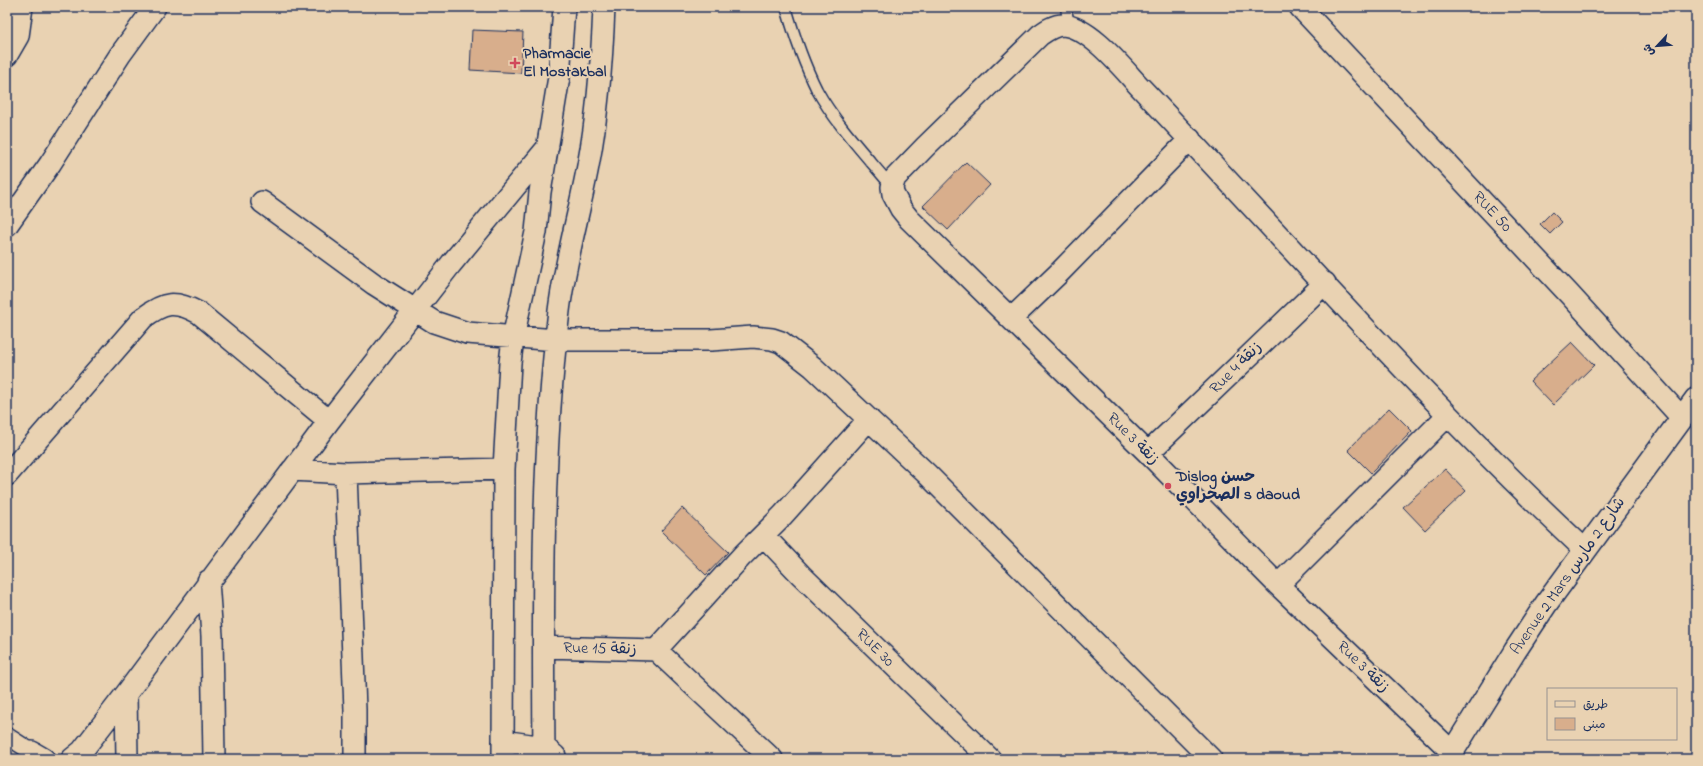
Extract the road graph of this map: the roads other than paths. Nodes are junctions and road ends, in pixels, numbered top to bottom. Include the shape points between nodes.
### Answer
1 (22, 7) edge
2 (155, 7) edge
3 (564, 7) edge
4 (604, 7) edge
5 (786, 7) edge
6 (1300, 7) edge
7 (1068, 17) edge
8 (12, 35) edge
9 (7, 55) edge
10 (1190, 139) junction
11 (548, 147) junction
12 (892, 187) junction
13 (262, 202) dead end
14 (7, 225) edge
15 (1325, 283) junction
16 (415, 310) junction
17 (1011, 319) junction
18 (513, 338) junction
19 (556, 340) junction
20 (1696, 399) edge
21 (1448, 415) junction
22 (869, 418) junction
23 (1682, 418) junction
24 (329, 421) junction
25 (1148, 453) junction
26 (504, 469) junction
27 (292, 470) junction
28 (346, 473) junction
29 (7, 475) edge
30 (764, 534) junction
31 (1584, 550) junction
32 (208, 582) junction
33 (1278, 585) junction
34 (544, 648) junction
35 (656, 650) junction
36 (126, 694) junction
37 (7, 736) edge
38 (503, 750) edge
39 (548, 755) edge
40 (1450, 755) edge
41 (38, 756) edge
42 (72, 759) edge
43 (128, 759) edge
44 (214, 759) edge
45 (355, 759) edge
46 (772, 759) edge
47 (990, 759) edge
48 (1211, 759) edge

1 - 8 street
2 - 14 street
3 - 11 street via 559,77
4 - 19 street via 595,124 560,301
5 - 12 lane via 802,56 818,91 845,130
6 - 23 street, RUE 50
7 - 10 street via 1078,29 1106,52
7 - 12 street via 1062,25 1040,35 925,147 895,178
8 - 9 street
10 - 15 street
10 - 17 street
11 - 16 street
11 - 18 street via 536,232
12 - 17 street, Rue 3 زنقة via 897,203 909,219
13 - 16 street via 368,280
15 - 21 street
15 - 25 street, Rue 4 زنقة
16 - 18 street via 434,322 467,333
16 - 24 street
17 - 25 street, Rue 3 زنقة
18 - 19 street
18 - 26 street
19 - 22 street via 704,340 753,337 772,339 796,353
19 - 34 street via 547,471
20 - 23 street, Avenue 2 Mars شارع 2 مارس
21 - 31 street
21 - 33 street
22 - 30 street
22 - 48 street
23 - 31 street, Avenue 2 Mars شارع 2 مارس
24 - 27 street
24 - 29 street via 199,313 174,304 152,311 143,318
25 - 33 street, Rue 3 زنقة
26 - 28 street
26 - 38 street
27 - 28 street
27 - 32 street
28 - 45 street
30 - 35 street
30 - 47 street, RUE 30 via 812,586
31 - 40 street, Avenue 2 Mars شارع 2 مارس via 1515,651
32 - 36 street
32 - 44 street via 212,636
33 - 40 street, Rue 3 زنقة
34 - 35 street, Rue 15 زنقة
34 - 39 street
35 - 46 street
36 - 42 street via 82,751
36 - 43 street
37 - 41 street
38 - 39 street

